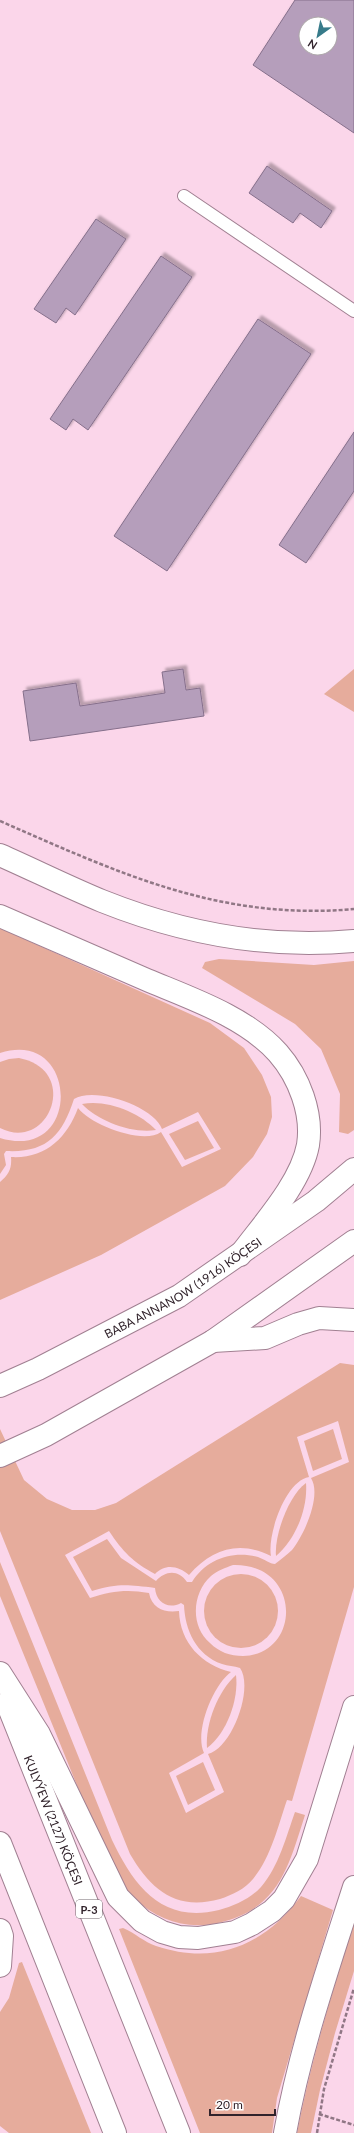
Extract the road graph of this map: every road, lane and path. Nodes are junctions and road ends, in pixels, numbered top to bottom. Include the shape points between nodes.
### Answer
1 (184, 196) dead end
2 (354, 312) edge
3 (0, 821) edge
4 (0, 855) edge
5 (354, 909) edge
6 (0, 916) edge
7 (354, 941) edge
8 (354, 1169) edge
9 (354, 1241) edge
10 (240, 1255) junction
11 (354, 1320) edge
12 (214, 1341) junction
13 (0, 1386) edge
14 (0, 1456) edge
15 (0, 1673) edge
16 (0, 1685) edge
17 (354, 1708) edge
18 (0, 1843) edge
19 (354, 1887) edge
20 (0, 1930) edge
21 (0, 1966) edge
22 (354, 1988) edge
23 (319, 2114) junction
24 (354, 2125) edge
25 (115, 2133) edge
26 (179, 2133) edge
27 (285, 2133) edge
28 (317, 2133) edge

1 - 2 lane
3 - 5 path via 108,867 220,903 274,910
4 - 7 main road via 103,901 190,929 243,940 296,943
6 - 10 main road via 217,1010 262,1039 278,1053 292,1072 301,1089 306,1109 308,1145 291,1186
8 - 10 main road, BABA ANNANOW (1916) KÖÇESI via 316,1201
9 - 12 main road
10 - 13 main road, BABA ANNANOW (1916) KÖÇESI via 179,1296 38,1370
11 - 12 main road via 319,1318 265,1338
12 - 14 main road via 46,1435
15 - 17 main road via 39,1734 118,1897 142,1922 178,1937 198,1938 235,1932 265,1916 284,1900 307,1859
16 - 26 main road, KULYÝEW (2127) KÖÇESI / P-3
18 - 25 main road
19 - 27 main road via 309,2028
20 - 21 main road
22 - 23 path
23 - 24 path
23 - 28 path

